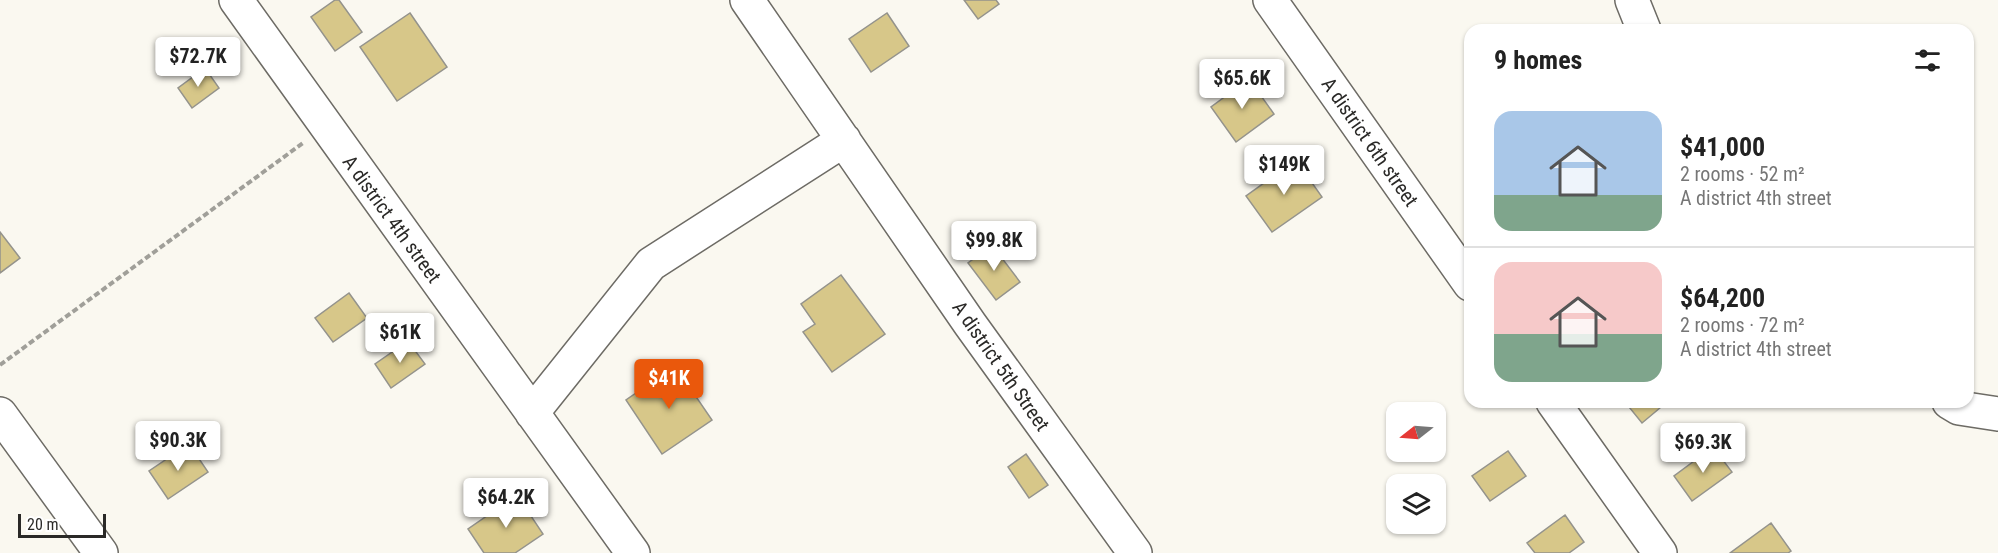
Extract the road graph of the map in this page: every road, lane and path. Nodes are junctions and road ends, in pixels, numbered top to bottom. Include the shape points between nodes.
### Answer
1 (236, 0) edge
2 (747, 0) edge
3 (1270, 0) edge
4 (1632, 0) edge
5 (1642, 24) edge
6 (325, 126) junction
7 (844, 140) junction
8 (1464, 276) edge
9 (0, 366) edge
10 (1557, 408) edge
11 (1959, 408) edge
12 (532, 413) junction
13 (0, 414) edge
14 (1998, 414) edge
15 (100, 553) edge
16 (633, 553) edge
17 (1135, 553) edge
18 (1660, 553) edge

1 - 6 street, A district 4th street
2 - 7 street, A district 5th Street
3 - 8 street, A district 6th street
4 - 5 street
6 - 9 path
6 - 12 street, A district 4th street
7 - 12 street via 651,264
7 - 17 street, A district 5th Street
10 - 18 street
11 - 14 street
12 - 16 street, A district 4th street
13 - 15 street

